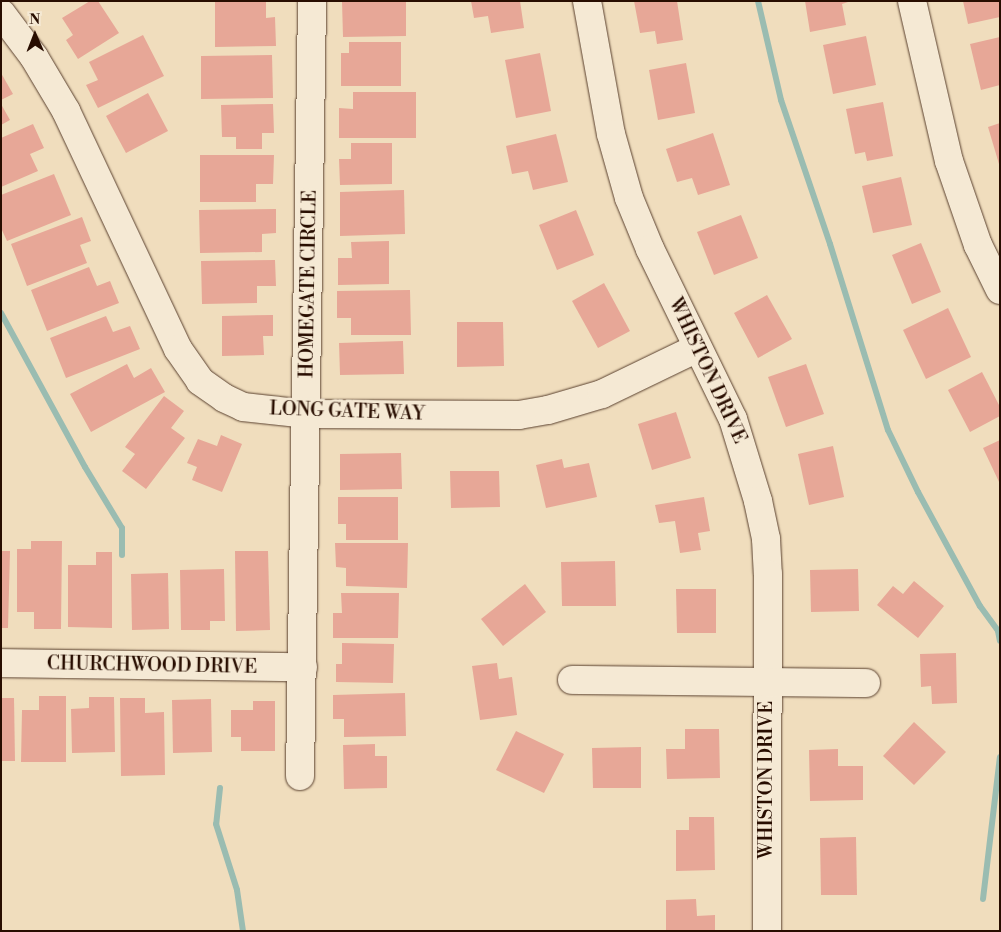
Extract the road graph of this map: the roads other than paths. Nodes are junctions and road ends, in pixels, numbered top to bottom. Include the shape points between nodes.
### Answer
1 (312, 1) edge
2 (587, 1) edge
3 (912, 1) edge
4 (1, 13) edge
5 (1000, 290) edge
6 (697, 348) junction
7 (306, 414) junction
8 (1, 663) edge
9 (303, 667) junction
10 (572, 680) dead end
11 (767, 681) junction
12 (866, 683) dead end
13 (300, 776) dead end
14 (767, 931) edge

1 - 7 street, HOMEGATE CIRCLE
2 - 6 street, WHISTON DRIVE via 611,134 628,198
3 - 5 street via 952,170 978,245
4 - 7 street, LONG GATE WAY via 34,57 66,111 187,365 212,390 244,407
6 - 7 street, LONG GATE WAY via 602,394 519,415
6 - 11 street, WHISTON DRIVE via 733,419 766,539
7 - 9 street, HOMEGATE CIRCLE
8 - 9 street, CHURCHWOOD DRIVE
9 - 13 street, HOMEGATE CIRCLE
10 - 11 street
11 - 12 street
11 - 14 street, WHISTON DRIVE

